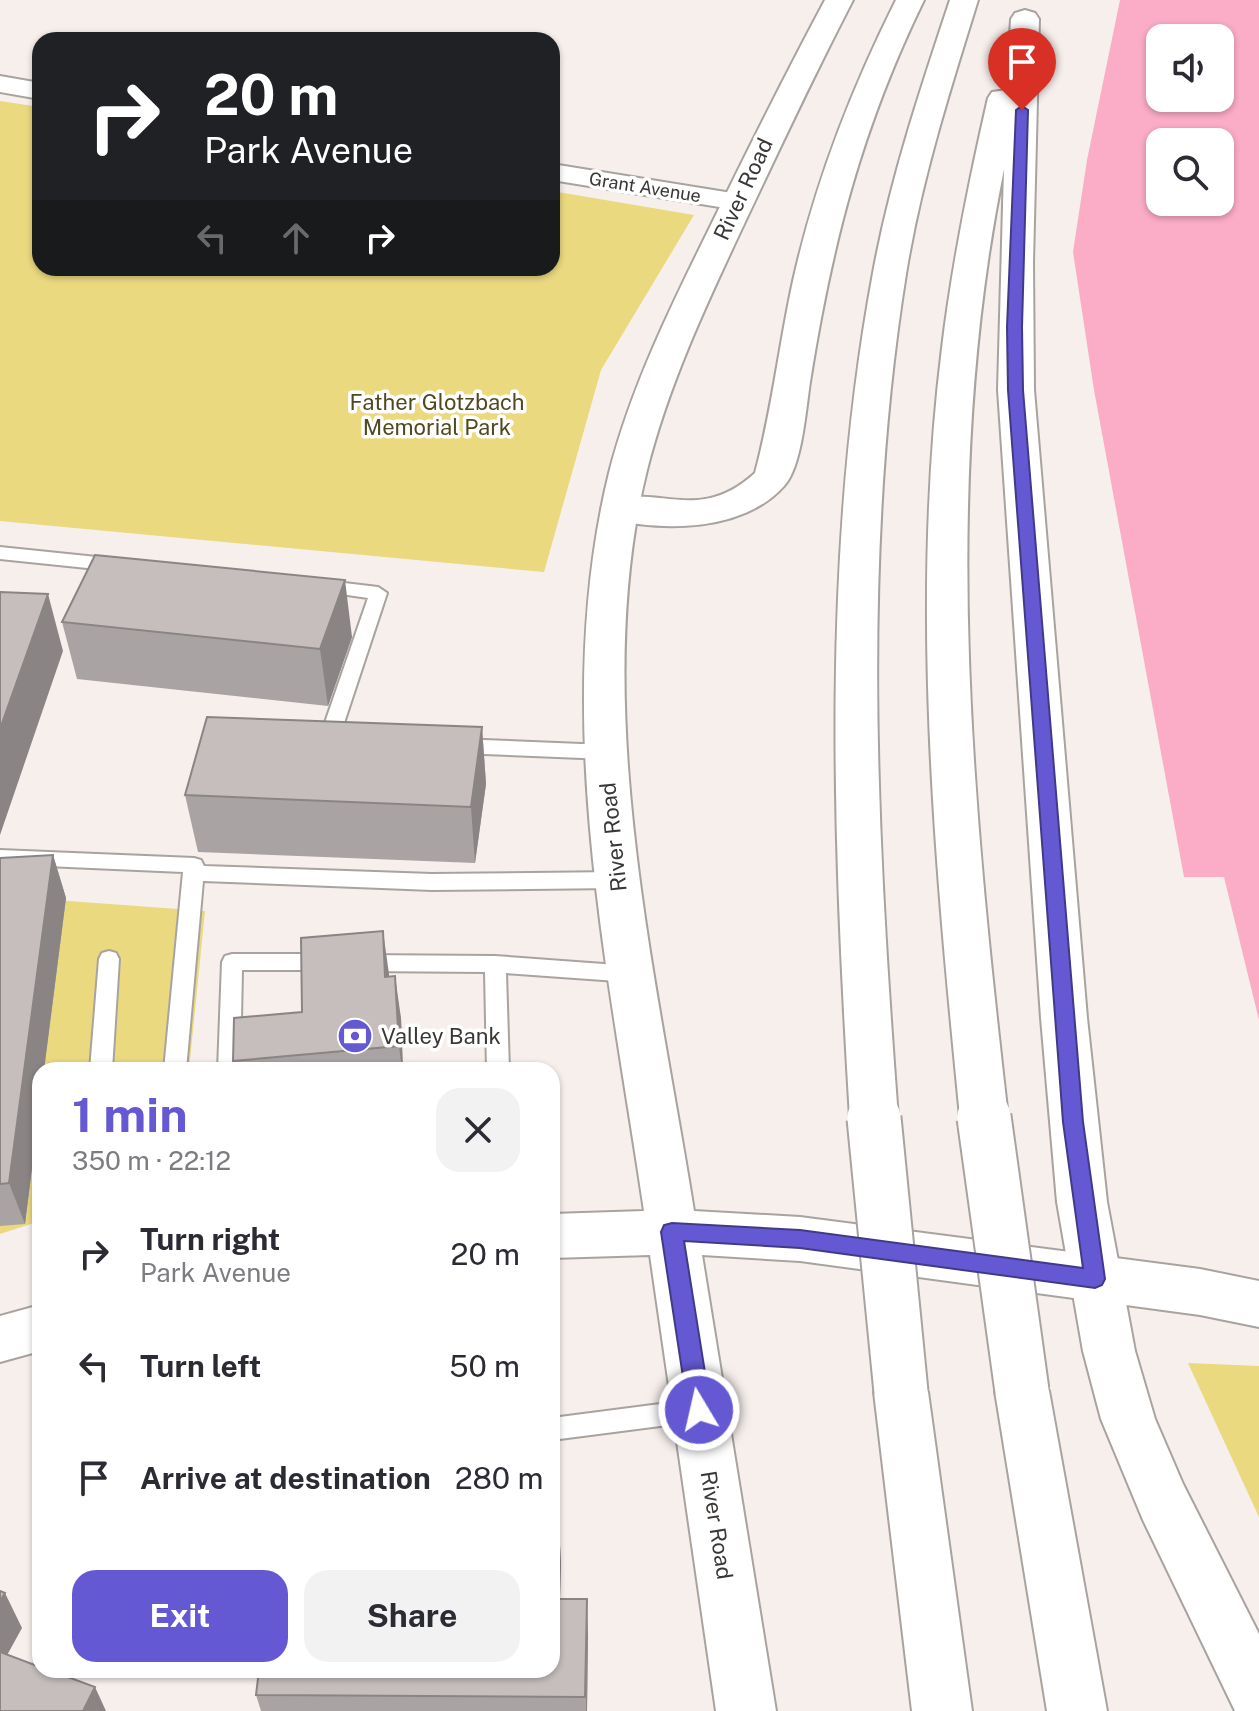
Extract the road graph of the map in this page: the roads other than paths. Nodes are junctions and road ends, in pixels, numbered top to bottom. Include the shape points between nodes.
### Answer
1 (839, 0) edge
2 (910, 0) edge
3 (964, 0) edge
4 (1029, 10) edge
5 (0, 84) edge
6 (32, 90) edge
7 (560, 173) edge
8 (738, 202) junction
9 (620, 509) junction
10 (0, 553) edge
11 (142, 568) edge
12 (299, 584) edge
13 (360, 742) edge
14 (437, 745) edge
15 (606, 752) junction
16 (0, 857) edge
17 (193, 873) junction
18 (617, 880) junction
19 (109, 959) dead end
20 (495, 964) junction
21 (631, 974) junction
22 (102, 1062) edge
23 (176, 1062) edge
24 (229, 1062) edge
25 (498, 1062) edge
26 (672, 1232) junction
27 (560, 1236) edge
28 (1095, 1279) junction
29 (1259, 1304) edge
30 (32, 1330) edge
31 (0, 1339) edge
32 (699, 1410) junction
33 (560, 1428) edge
34 (1259, 1697) edge
35 (746, 1711) edge
36 (942, 1711) edge
37 (1077, 1711) edge

1 - 8 main road, River Road
2 - 9 main road via 827,208 772,477 759,492 735,505 703,512
3 - 36 main road, bridge via 925,124 894,254 862,499 853,699 855,832 874,1118 901,1392
4 - 28 main road via 1016,390 1073,1122
4 - 37 main road, bridge via 995,132 969,262 947,505 947,703 984,1117 1022,1391
5 - 6 street
7 - 8 street, Grant Avenue
8 - 9 main road, River Road via 652,396
9 - 15 main road, River Road via 608,631
10 - 11 lane
12 - 13 lane via 378,593 329,740
14 - 15 lane
15 - 18 main road, River Road
16 - 17 lane via 194,865
17 - 18 lane via 432,882
17 - 23 lane
18 - 21 main road, River Road
19 - 22 lane
20 - 21 lane
20 - 24 lane via 232,962
20 - 25 lane
21 - 26 main road, River Road
26 - 27 main road
26 - 28 main road via 800,1239
26 - 32 main road, River Road
28 - 29 main road
28 - 34 main road via 1128,1419
30 - 31 main road
32 - 33 lane
32 - 35 main road, River Road

